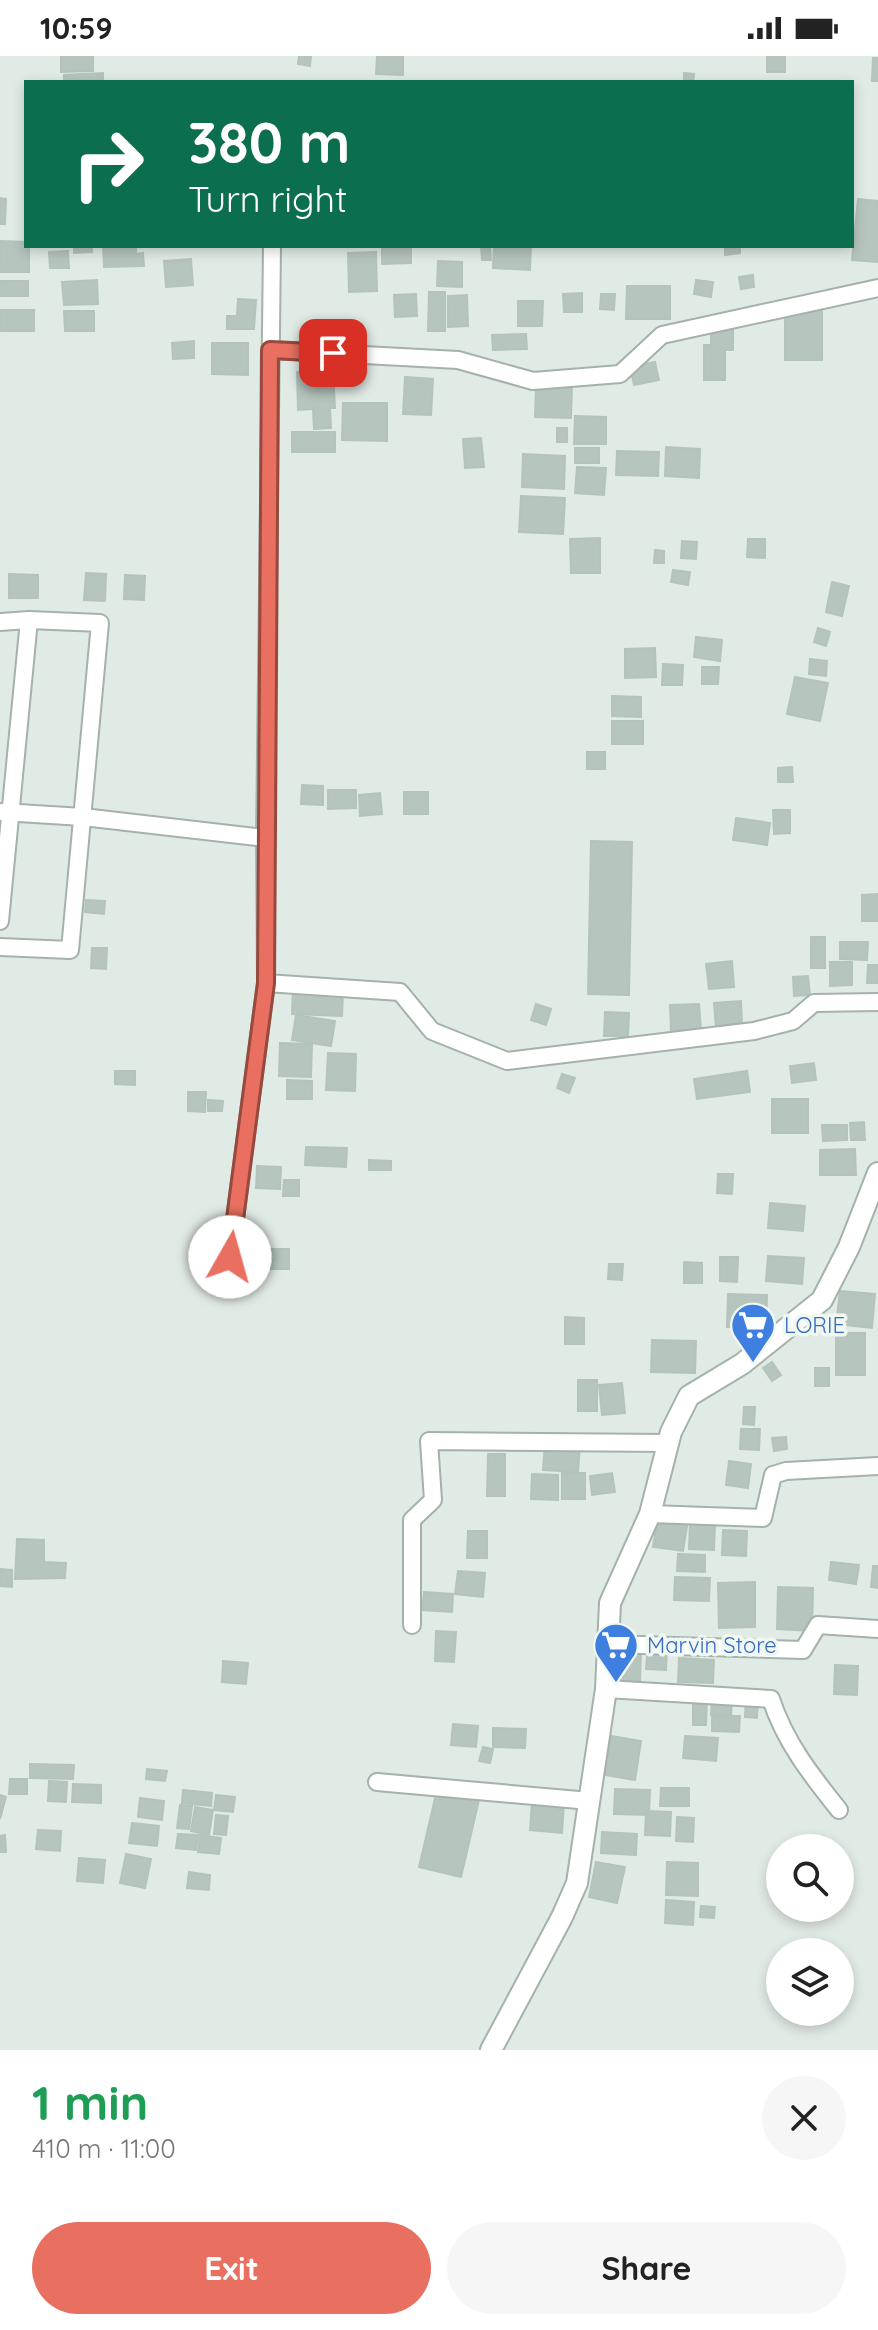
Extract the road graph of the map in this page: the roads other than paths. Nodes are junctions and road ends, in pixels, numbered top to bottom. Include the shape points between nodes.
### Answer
1 (272, 248) edge
2 (878, 288) edge
3 (270, 350) junction
4 (29, 620) junction
5 (0, 622) edge
6 (5, 812) edge
7 (83, 817) junction
8 (265, 838) junction
9 (0, 921) edge
10 (0, 947) edge
11 (266, 983) junction
12 (878, 1002) edge
13 (878, 1173) edge
14 (230, 1257) dead end
15 (668, 1443) junction
16 (878, 1466) edge
17 (650, 1514) junction
18 (412, 1625) dead end
19 (878, 1629) edge
20 (608, 1644) junction
21 (606, 1689) junction
22 (377, 1782) dead end
23 (590, 1801) junction
24 (839, 1810) dead end
25 (491, 2050) edge

1 - 3 street
2 - 3 street via 662,335 620,374 533,381 458,360
3 - 8 street
4 - 5 street
4 - 6 street
4 - 7 street via 100,623
6 - 7 street
6 - 9 street
7 - 8 street
7 - 10 street via 70,950
8 - 11 street
11 - 12 street via 400,992 432,1031 507,1061 754,1031 793,1021 814,1003
11 - 14 street
13 - 15 street via 822,1300 742,1364 689,1396
15 - 17 street
15 - 18 street via 429,1441 433,1500 412,1520
16 - 17 street via 773,1475 763,1518
17 - 20 street via 610,1603
19 - 20 street via 818,1625 803,1650
20 - 21 street
21 - 23 street
21 - 24 street via 771,1699 800,1761
22 - 23 street
23 - 25 street via 577,1883

